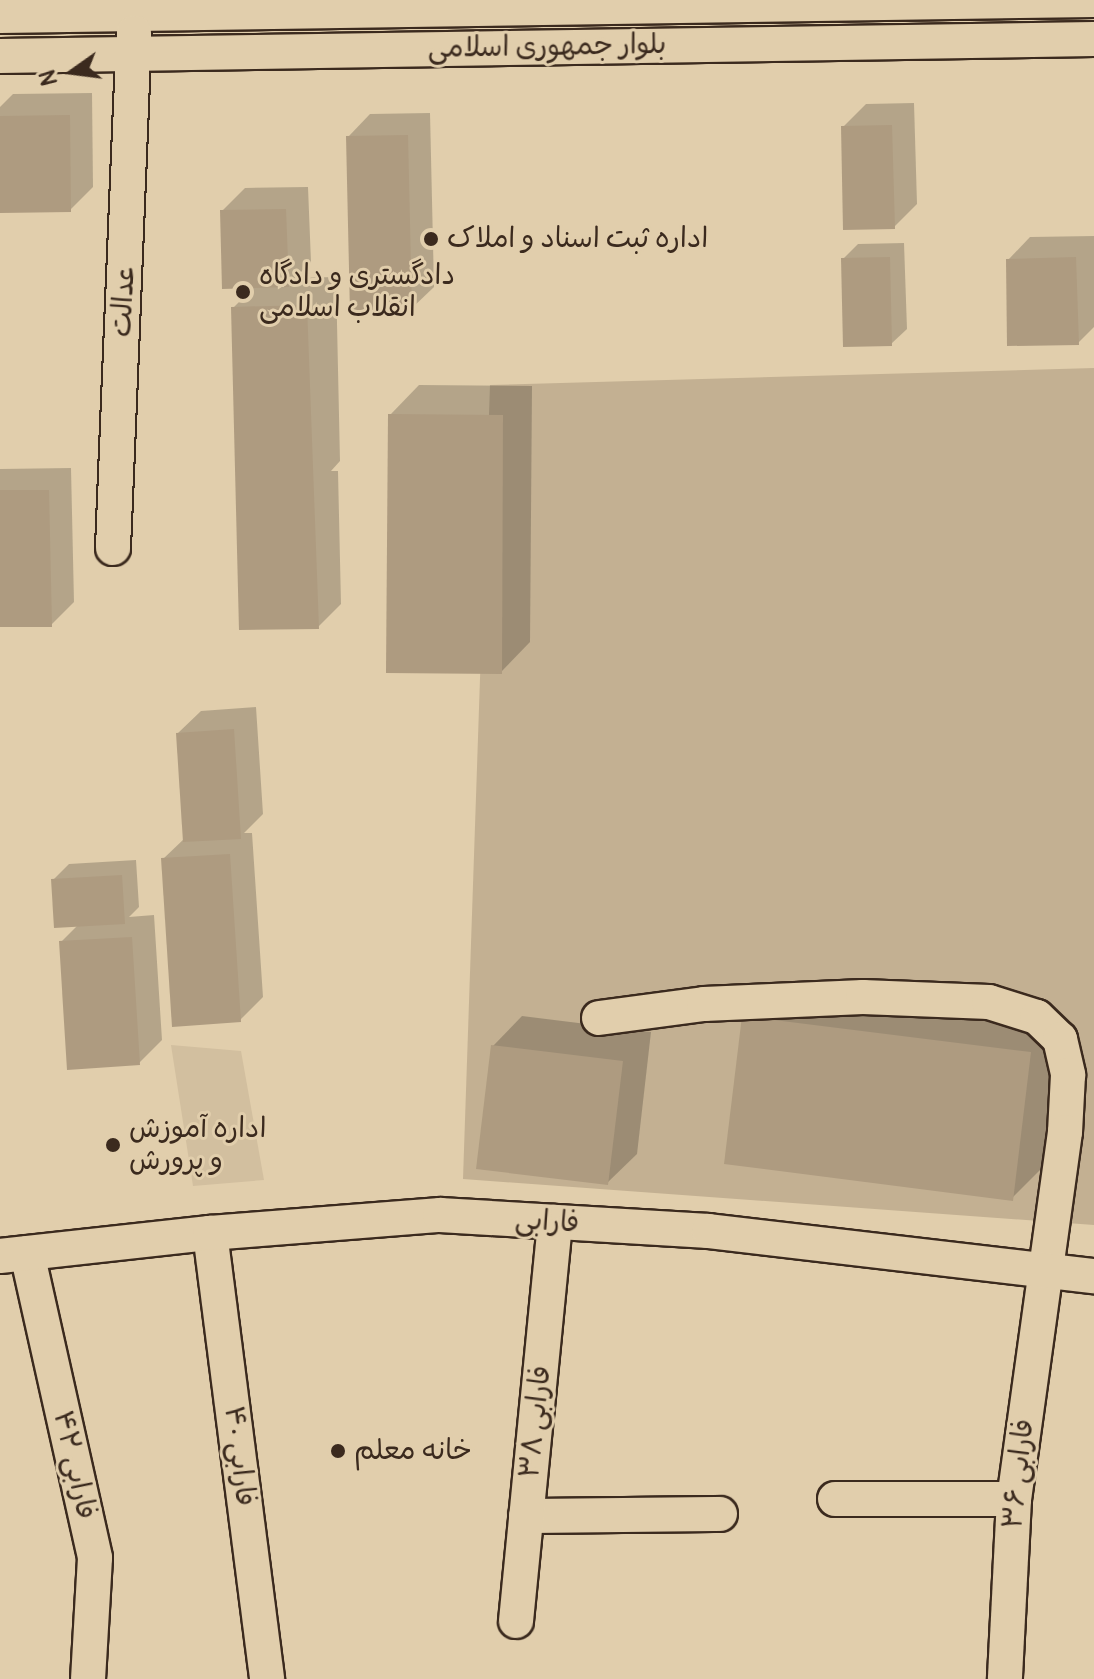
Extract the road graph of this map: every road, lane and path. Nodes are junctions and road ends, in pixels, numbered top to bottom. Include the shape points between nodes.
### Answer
1 (1094, 0) edge
2 (635, 4) edge
3 (798, 5) junction
4 (134, 15) junction
5 (0, 16) edge
6 (1094, 39) edge
7 (799, 43) junction
8 (134, 53) junction
9 (0, 56) edge
10 (113, 548) dead end
11 (599, 1018) dead end
12 (555, 1222) junction
13 (210, 1233) junction
14 (13, 1254) edge
15 (1044, 1271) junction
16 (1094, 1276) edge
17 (835, 1499) dead end
18 (1014, 1499) junction
19 (720, 1514) dead end
20 (526, 1516) junction
21 (516, 1621) dead end
22 (88, 1679) edge
23 (267, 1679) edge
24 (1005, 1679) edge

1 - 3 street, بلوار جمهوری اسلامی
2 - 3 street, بلوار جمهوری اسلامی
2 - 4 street, بلوار جمهوری اسلامی
3 - 7 street
4 - 5 street, بلوار جمهوری اسلامی
4 - 8 street, عدالت
6 - 7 street, بلوار جمهوری اسلامی
7 - 8 street, بلوار جمهوری اسلامی
8 - 9 street, بلوار جمهوری اسلامی
8 - 10 street, عدالت
11 - 15 street, فارابی ۳۶ via 704,1004 863,997 989,1002 1037,1017 1060,1039 1068,1075
12 - 13 street, فارابی via 440,1215
12 - 15 street, فارابی via 709,1231
12 - 20 street, فارابی ۳۸
13 - 14 street, فارابی
13 - 23 street, فارابی ۴۰
14 - 22 street, فارابی ۴۲ via 95,1558
15 - 16 street, فارابی
15 - 18 street, فارابی ۳۶
17 - 18 street
18 - 24 street, فارابی ۳۶
19 - 20 street
20 - 21 street, فارابی ۳۸

